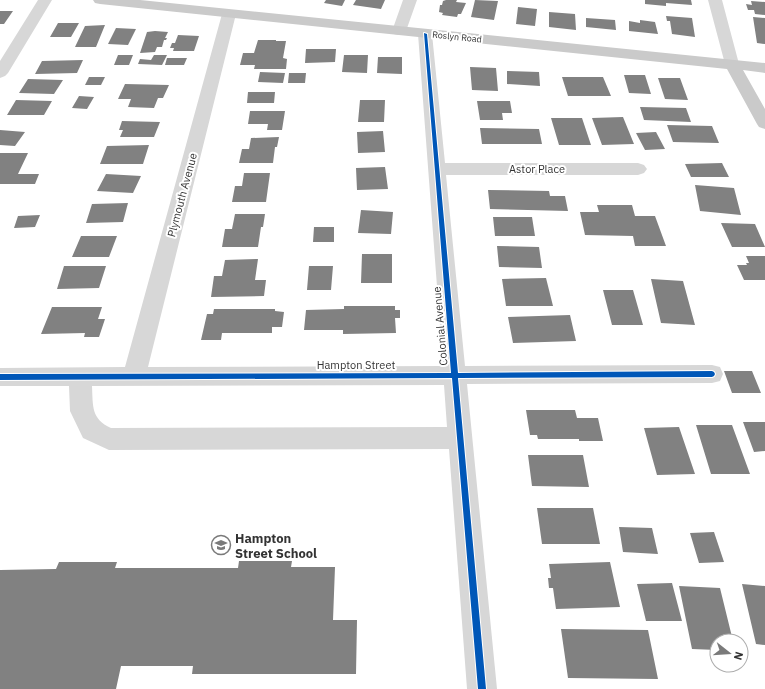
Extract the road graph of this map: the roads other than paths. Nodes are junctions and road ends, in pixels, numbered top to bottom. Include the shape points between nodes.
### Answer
1 (45, 0) edge
2 (100, 0) edge
3 (410, 0) edge
4 (715, 0) edge
5 (139, 2) edge
6 (230, 14) junction
7 (399, 31) junction
8 (425, 34) junction
9 (732, 64) junction
10 (765, 68) edge
11 (0, 73) edge
12 (765, 124) edge
13 (638, 169) dead end
14 (436, 170) junction
15 (712, 374) dead end
16 (454, 375) junction
17 (80, 376) junction
18 (134, 376) junction
19 (1, 378) edge
20 (460, 438) junction
21 (482, 689) edge

1 - 11 street
2 - 5 main road, Roslyn Road
3 - 7 street
4 - 9 street
5 - 6 main road, Roslyn Road
6 - 7 main road, Roslyn Road
6 - 18 street, Plymouth Avenue
7 - 8 main road, Roslyn Road
8 - 9 main road, Roslyn Road
8 - 14 street, Colonial Avenue
9 - 10 main road, Roslyn Road
9 - 12 main road
13 - 14 street, Astor Place
14 - 16 street, Colonial Avenue
15 - 16 street, Hampton Street
16 - 18 street, Hampton Street
16 - 20 street, Colonial Avenue
17 - 18 street, Hampton Street
17 - 19 street, Hampton Street
17 - 20 street via 82,411 92,431 109,439
20 - 21 street, Colonial Avenue

